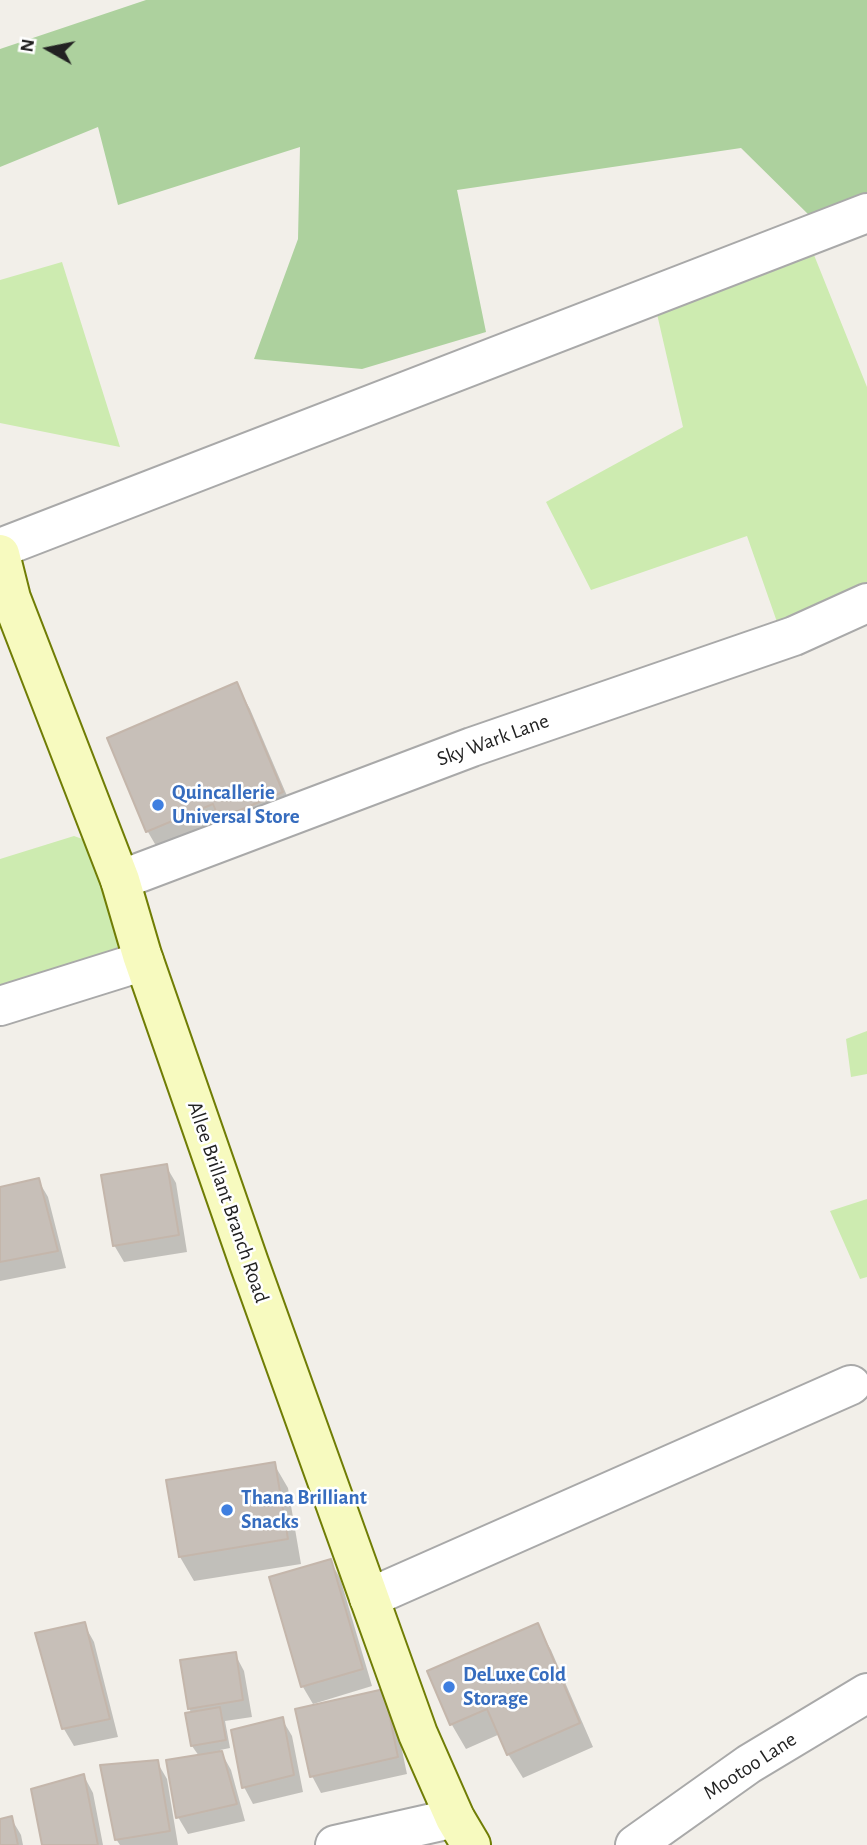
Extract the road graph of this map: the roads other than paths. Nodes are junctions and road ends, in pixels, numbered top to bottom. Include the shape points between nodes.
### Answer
1 (867, 213) edge
2 (0, 548) edge
3 (0, 554) edge
4 (6, 599) edge
5 (867, 603) edge
6 (120, 880) junction
7 (145, 961) junction
8 (0, 1006) edge
9 (851, 1385) dead end
10 (369, 1598) junction
11 (867, 1693) edge
12 (463, 1832) edge
13 (335, 1845) edge
14 (635, 1845) edge

1 - 2 street
3 - 4 street, Allee Brillant Branch Road
4 - 6 street, Allee Brillant Branch Road
5 - 6 street, Sky Wark Lane via 793,636 472,747
6 - 7 street, Allee Brillant Branch Road
7 - 8 street
7 - 10 street, Allee Brillant Branch Road
9 - 10 street
10 - 12 street, Allee Brillant Branch Road via 418,1734
11 - 14 street, Mootoo Lane via 749,1764
12 - 13 street

